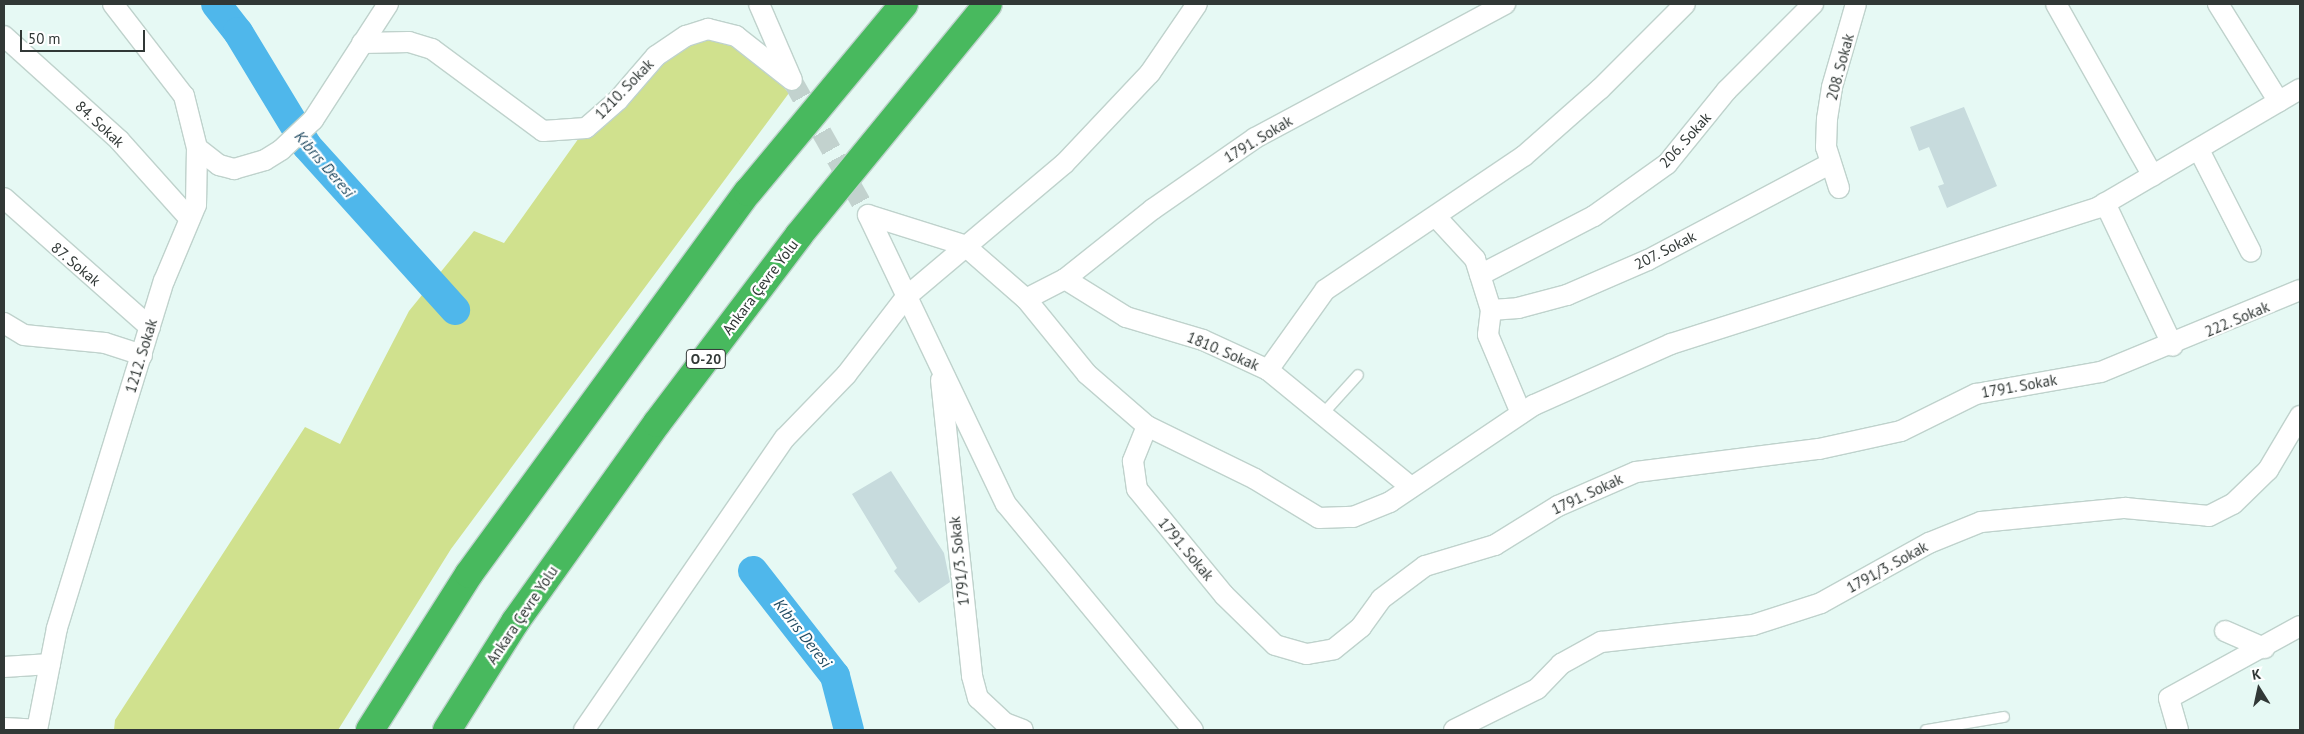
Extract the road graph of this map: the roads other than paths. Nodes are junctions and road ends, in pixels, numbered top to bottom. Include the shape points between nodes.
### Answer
1 (113, 4) edge
2 (388, 4) edge
3 (759, 4) edge
4 (904, 4) edge
5 (988, 4) edge
6 (1197, 4) edge
7 (1506, 4) edge
8 (1685, 4) edge
9 (1813, 4) edge
10 (1856, 4) edge
11 (2056, 4) edge
12 (2218, 4) edge
13 (4, 36) edge
14 (362, 43) junction
15 (2300, 89) edge
16 (2278, 102) junction
17 (197, 148) junction
18 (2199, 150) junction
19 (1829, 164) junction
20 (2153, 176) junction
21 (1839, 188) dead end
22 (4, 198) edge
23 (2105, 203) junction
24 (1437, 218) junction
25 (190, 219) junction
26 (964, 245) junction
27 (2251, 252) dead end
28 (1480, 275) junction
29 (1065, 279) junction
30 (2300, 290) edge
31 (906, 297) junction
32 (1026, 299) junction
33 (1492, 310) junction
34 (4, 323) edge
35 (150, 327) junction
36 (2173, 346) junction
37 (142, 354) junction
38 (940, 368) junction
39 (1268, 370) junction
40 (1358, 375) dead end
41 (1521, 413) junction
42 (2300, 416) edge
43 (1320, 417) junction
44 (1147, 426) junction
45 (1411, 488) junction
46 (2300, 626) edge
47 (2225, 631) dead end
48 (2264, 648) junction
49 (50, 664) junction
50 (4, 667) edge
51 (2004, 717) dead end
52 (4, 728) edge
53 (37, 730) edge
54 (370, 730) edge
55 (447, 730) edge
56 (584, 730) edge
57 (1023, 730) edge
58 (1193, 730) edge
59 (1454, 730) edge
60 (1926, 730) edge
61 (2178, 730) edge

1 - 17 street, 1212. Sokak via 184,96
2 - 14 street
3 - 14 street, 1210. Sokak via 792,80 736,36 708,29 686,36 656,56 618,100 586,128 543,131 432,49 409,42
4 - 54 highway via 748,192 470,574
5 - 55 highway, Ankara Çevre Yolu / O-20 via 811,220 657,423 515,622
6 - 26 street via 1150,72 1064,164
7 - 29 street, 1791. Sokak via 1254,138 1153,209
8 - 24 street via 1600,90 1524,156
9 - 28 street, 206. Sokak via 1727,90 1667,164 1594,216
10 - 19 street, 208. Sokak via 1832,86 1826,148
11 - 20 street
12 - 16 street
13 - 25 street, 84. Sokak via 119,140
14 - 17 street via 313,120 281,150 265,160 234,169 219,165
15 - 16 street
16 - 18 street
17 - 25 street, 1212. Sokak via 196,205
18 - 20 street
18 - 27 street
19 - 21 street, 208. Sokak
19 - 33 street, 207. Sokak via 1648,260 1567,295 1518,308
20 - 23 street
22 - 35 street, 87. Sokak
23 - 36 street
23 - 41 street via 1671,344
24 - 28 street via 1475,259
24 - 39 street via 1325,290
25 - 35 street, 1212. Sokak
26 - 31 street
26 - 31 street via 868,216
26 - 32 street
28 - 33 street
29 - 32 street, 1791. Sokak
29 - 39 street, 1810. Sokak via 1126,317 1203,340
30 - 36 street, 222. Sokak
31 - 38 street
31 - 56 street via 846,374 785,438
32 - 44 street via 1087,374
33 - 41 street via 1488,335
34 - 37 street via 24,335 105,343
35 - 37 street, 1212. Sokak
36 - 44 street, 1791. Sokak via 2101,372 1976,394 1901,431 1872,438 1636,472 1558,506 1495,545 1425,566 1381,599 1361,627 1334,649 1307,654 1294,654 1269,638 1224,595 1137,489 1133,461
37 - 49 street, 1212. Sokak via 57,628
38 - 57 street, 1791/3. Sokak via 972,676 978,698 1005,723
38 - 58 street via 1006,504
39 - 43 street, 1810. Sokak
40 - 43 lane
41 - 45 street
42 - 59 street, 1791/3. Sokak via 2268,470 2233,504 2209,516 2125,508 1981,522 1929,543 1821,603 1762,622 1600,642 1561,664 1537,689
43 - 45 street, 1810. Sokak
44 - 45 street via 1254,479 1318,518 1353,517 1390,502
46 - 48 street
47 - 48 street
48 - 61 street via 2169,698
49 - 50 street
49 - 53 street, 1212. Sokak
51 - 60 lane
52 - 53 street

